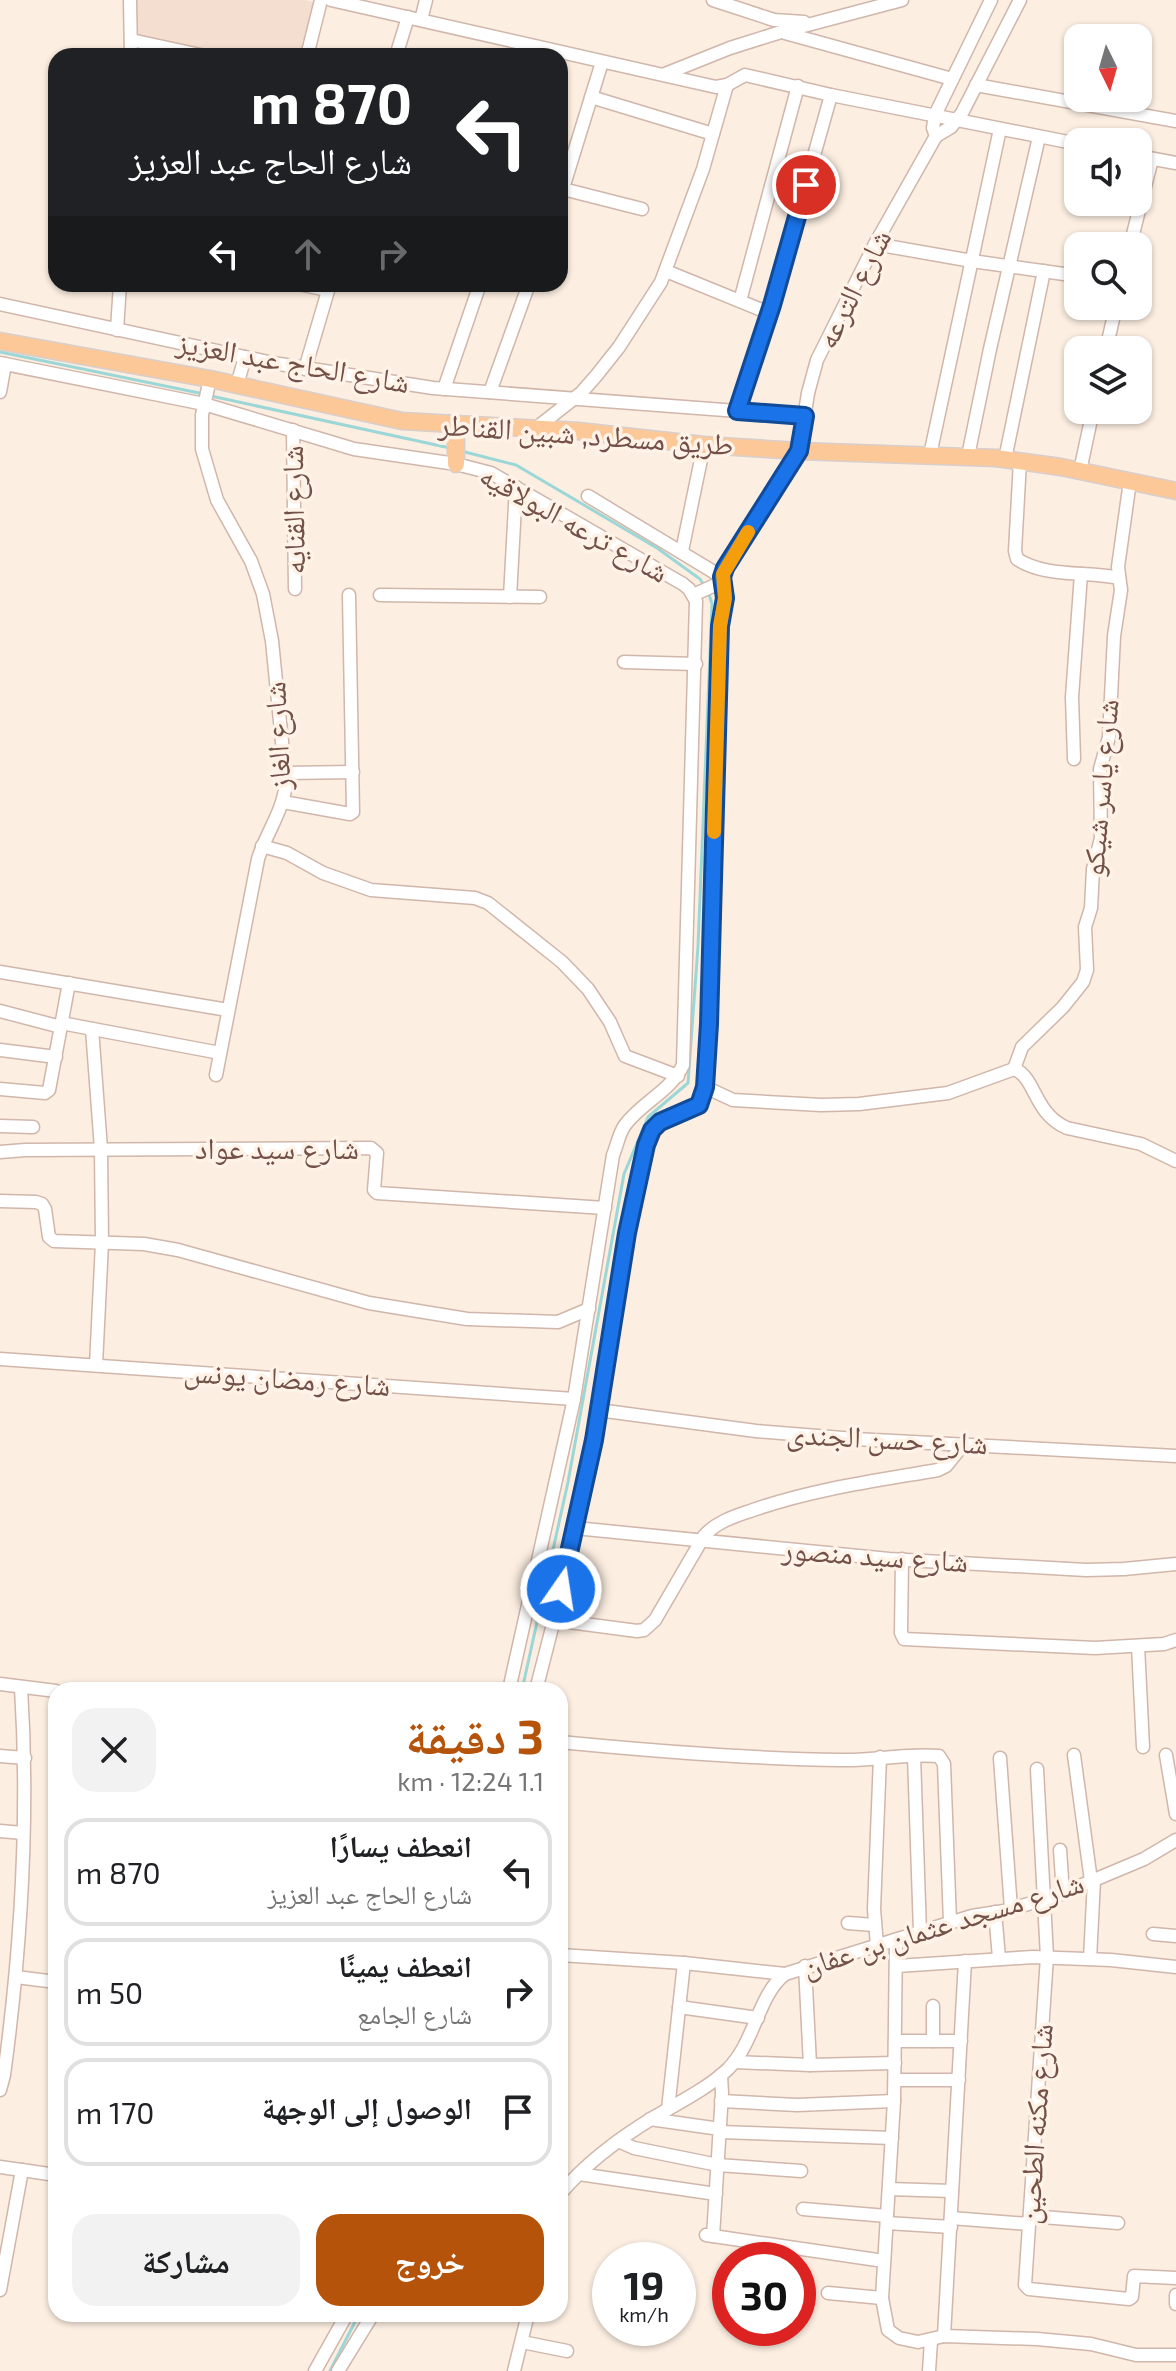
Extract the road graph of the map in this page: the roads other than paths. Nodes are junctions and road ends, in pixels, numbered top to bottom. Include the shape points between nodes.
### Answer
1 (130, 0) edge
2 (321, 0) edge
3 (331, 0) edge
4 (426, 0) edge
5 (713, 0) edge
6 (902, 0) edge
7 (991, 0) edge
8 (1020, 0) edge
9 (414, 18) junction
10 (815, 23) junction
11 (781, 32) junction
12 (131, 40) junction
13 (131, 48) edge
14 (168, 48) edge
15 (309, 48) edge
16 (400, 48) edge
17 (536, 48) edge
18 (568, 55) edge
19 (602, 62) junction
20 (664, 74) junction
21 (954, 74) junction
22 (978, 82) junction
23 (727, 85) junction
24 (798, 86) junction
25 (831, 95) junction
26 (591, 97) junction
27 (935, 115) junction
28 (956, 120) junction
29 (1176, 121) edge
30 (1000, 129) junction
31 (713, 134) junction
32 (936, 136) junction
33 (1039, 137) junction
34 (1064, 141) edge
35 (1152, 159) edge
36 (1176, 163) edge
37 (568, 171) edge
38 (568, 195) edge
39 (642, 209) dead end
40 (875, 244) junction
41 (972, 261) junction
42 (1009, 266) junction
43 (666, 271) junction
44 (1044, 271) junction
45 (1064, 274) edge
46 (119, 292) edge
47 (328, 292) edge
48 (477, 292) edge
49 (526, 292) edge
50 (740, 301) junction
51 (0, 304) edge
52 (769, 313) junction
53 (117, 330) junction
54 (0, 341) edge
55 (245, 357) junction
56 (2, 364) edge
57 (305, 369) junction
58 (210, 379) junction
59 (237, 385) junction
60 (444, 389) junction
61 (0, 392) edge
62 (490, 392) junction
63 (574, 399) junction
64 (204, 404) junction
65 (737, 411) junction
66 (804, 420) junction
67 (1090, 424) edge
68 (535, 429) junction
69 (293, 430) junction
70 (456, 432) junction
71 (704, 445) junction
72 (800, 447) junction
73 (930, 455) junction
74 (968, 456) junction
75 (1012, 460) junction
76 (456, 461) junction
77 (1080, 471) junction
78 (1130, 481) junction
79 (516, 487) junction
80 (1176, 491) edge
81 (588, 496) dead end
82 (682, 551) junction
83 (1081, 574) junction
84 (1119, 578) junction
85 (720, 581) junction
86 (295, 589) dead end
87 (696, 594) junction
88 (349, 595) dead end
89 (380, 595) dead end
90 (510, 597) junction
91 (540, 597) dead end
92 (624, 662) dead end
93 (696, 664) junction
94 (1074, 759) dead end
95 (353, 772) junction
96 (286, 773) junction
97 (283, 802) junction
98 (262, 846) junction
99 (0, 972) edge
100 (69, 983) junction
101 (228, 1010) junction
102 (0, 1011) edge
103 (61, 1025) junction
104 (92, 1029) junction
105 (0, 1050) edge
106 (220, 1053) junction
107 (56, 1057) junction
108 (1014, 1069) junction
109 (216, 1075) dead end
110 (678, 1076) junction
111 (705, 1087) junction
112 (0, 1089) edge
113 (0, 1126) edge
114 (33, 1127) dead end
115 (101, 1149) junction
116 (0, 1152) edge
117 (1176, 1161) edge
118 (0, 1201) edge
119 (605, 1208) junction
120 (102, 1243) junction
121 (589, 1309) junction
122 (0, 1359) edge
123 (96, 1365) junction
124 (574, 1399) junction
125 (598, 1410) junction
126 (963, 1445) junction
127 (1176, 1456) edge
128 (575, 1528) junction
129 (700, 1541) junction
130 (902, 1559) junction
131 (1176, 1564) edge
132 (554, 1620) junction
133 (1176, 1640) edge
134 (1138, 1646) junction
135 (511, 1682) edge
136 (538, 1682) edge
137 (0, 1684) edge
138 (21, 1687) junction
139 (48, 1690) edge
140 (568, 1743) edge
141 (1143, 1747) dead end
142 (1074, 1755) dead end
143 (1166, 1755) dead end
144 (0, 1756) edge
145 (914, 1756) junction
146 (880, 1757) junction
147 (25, 1758) junction
148 (1000, 1758) dead end
149 (1037, 1769) dead end
150 (1176, 1814) edge
151 (0, 1831) edge
152 (23, 1833) junction
153 (1176, 1840) edge
154 (1060, 1850) dead end
155 (1092, 1881) junction
156 (1063, 1893) junction
157 (1045, 1900) junction
158 (1011, 1909) junction
159 (995, 1912) junction
160 (950, 1922) junction
161 (848, 1923) dead end
162 (874, 1925) junction
163 (920, 1932) junction
164 (1153, 1934) dead end
165 (1176, 1936) edge
166 (896, 1940) junction
167 (877, 1946) junction
168 (568, 1956) edge
169 (1047, 1957) junction
170 (999, 1958) junction
171 (1090, 1959) junction
172 (965, 1961) junction
173 (684, 1963) junction
174 (805, 1966) junction
175 (897, 1966) junction
176 (1176, 1967) edge
177 (785, 1974) junction
178 (16, 1977) junction
179 (48, 1981) edge
180 (933, 2006) dead end
181 (679, 2007) junction
182 (758, 2018) junction
183 (895, 2041) junction
184 (933, 2041) junction
185 (961, 2041) junction
186 (734, 2062) junction
187 (895, 2063) junction
188 (810, 2065) junction
189 (721, 2075) junction
190 (895, 2080) junction
191 (959, 2080) junction
192 (0, 2090) edge
193 (721, 2101) junction
194 (894, 2101) junction
195 (668, 2109) junction
196 (650, 2119) junction
197 (720, 2130) junction
198 (892, 2138) junction
199 (618, 2141) junction
200 (718, 2165) junction
201 (0, 2167) edge
202 (22, 2170) junction
203 (801, 2171) dead end
204 (48, 2174) edge
205 (579, 2174) junction
206 (568, 2186) edge
207 (889, 2189) junction
208 (952, 2191) junction
209 (716, 2194) junction
210 (803, 2209) dead end
211 (887, 2220) junction
212 (1029, 2220) junction
213 (951, 2222) junction
214 (1118, 2223) dead end
215 (884, 2261) junction
216 (1176, 2278) edge
217 (0, 2290) edge
218 (828, 2293) dead end
219 (1176, 2295) edge
220 (882, 2298) junction
221 (1176, 2304) edge
222 (343, 2322) edge
223 (368, 2322) edge
224 (526, 2322) edge
225 (944, 2336) junction
226 (931, 2341) junction
227 (522, 2342) junction
228 (567, 2351) dead end
229 (1176, 2355) edge
230 (315, 2371) edge
231 (338, 2371) edge
232 (514, 2371) edge
233 (929, 2371) edge

1 - 12 street
2 - 15 street
3 - 9 street
4 - 9 street
5 - 10 street via 774,20
6 - 10 street
7 - 21 street
8 - 22 street, شارع الترعه
9 - 16 street
9 - 17 street
10 - 11 street
11 - 20 street
11 - 21 street
12 - 13 street
12 - 14 street
18 - 19 street
19 - 20 street
19 - 26 street
20 - 23 street
21 - 22 street
21 - 27 street
22 - 28 street, شارع الترعه
22 - 29 street
23 - 24 street via 745,75
23 - 31 street
24 - 25 street
24 - 50 street
25 - 27 street
25 - 52 street
26 - 31 street
26 - 37 street
27 - 28 street
27 - 32 street
28 - 30 street
28 - 32 street, شارع الترعه
30 - 33 street
30 - 41 street
31 - 43 street
32 - 40 street, شارع الترعه
33 - 34 street
33 - 42 street
35 - 36 street
38 - 39 street
40 - 41 street
40 - 66 street, شارع الترعه via 817,360
41 - 42 street
41 - 73 street
42 - 44 street
42 - 74 street
43 - 50 street
43 - 63 street via 619,347
44 - 45 street
44 - 75 street
46 - 53 street
47 - 57 street
48 - 60 street
49 - 62 street
50 - 52 street
51 - 53 street, شارع الحاج عبد العزيز
52 - 65 street
53 - 55 street, شارع الحاج عبد العزيز
54 - 58 main road, طريق مسطرد, شبين القناطر
55 - 57 street, شارع الحاج عبد العزيز
55 - 59 street
56 - 61 street
56 - 64 street, شارع ترعه البولاقيه
57 - 60 street, شارع الحاج عبد العزيز
58 - 59 main road, طريق مسطرد, شبين القناطر
58 - 64 street, شارع الغاز
59 - 70 main road, طريق مسطرد, شبين القناطر
60 - 62 street, شارع الحاج عبد العزيز
62 - 63 street, شارع الحاج عبد العزيز
63 - 65 street, شارع الحاج عبد العزيز
63 - 68 street
64 - 69 street, شارع ترعه البولاقيه
64 - 96 street, شارع الغاز via 201,438 209,478 263,594
65 - 66 street, شارع الحاج عبد العزيز
66 - 72 street, شارع الترعه
67 - 77 street
68 - 70 main road, طريق مسطرد, شبين القناطر
68 - 71 main road, طريق مسطرد, شبين القناطر
69 - 76 street, شارع ترعه البولاقيه via 374,453
69 - 86 street, شارع القنايه
70 - 76 main road
71 - 72 main road, طريق مسطرد, شبين القناطر
71 - 82 street
72 - 73 main road, طريق مسطرد, شبين القناطر
72 - 85 street
73 - 74 main road, طريق مسطرد, شبين القناطر
74 - 75 main road, طريق مسطرد, شبين القناطر
75 - 77 main road, طريق مسطرد, شبين القناطر
75 - 83 street via 1017,559
76 - 79 street, شارع ترعه البولاقيه
77 - 78 main road, طريق مسطرد, شبين القناطر
78 - 80 main road, طريق مسطرد, شبين القناطر
78 - 84 street, شارع ياسر شيكو
79 - 87 street, شارع ترعه البولاقيه
79 - 90 street
81 - 82 street
82 - 85 street
83 - 84 street
83 - 94 street via 1074,651
84 - 108 street, شارع ياسر شيكو via 1109,737 1100,769 1101,838 1085,927 1085,977 1025,1043
85 - 87 street
85 - 111 street via 725,598
87 - 93 street, شارع ترعه البولاقيه
88 - 95 street
89 - 90 street
90 - 91 street
92 - 93 street
93 - 110 street, شارع ترعه البولاقيه via 685,1047
95 - 96 street
95 - 97 street via 354,810 348,814
96 - 97 street, شارع الغاز
97 - 98 street, شارع الغاز
98 - 101 street, شارع الغاز
98 - 110 street via 371,890 488,903 588,989 625,1056
99 - 100 street
100 - 101 street
100 - 103 street
101 - 106 street, شارع الغاز
102 - 103 street
103 - 104 street
103 - 107 street
104 - 106 street
104 - 115 street
105 - 107 street
106 - 109 street, شارع الغاز
107 - 112 street via 45,1093
108 - 111 street via 938,1095 859,1104 733,1100
108 - 117 street via 1024,1074 1042,1109 1058,1123 1141,1144
110 - 119 street via 623,1127
111 - 125 street via 699,1105 660,1122 646,1145
113 - 114 street
115 - 116 street, شارع سيد عواد
115 - 119 street, شارع سيد عواد via 371,1148 377,1153 377,1193
115 - 120 street
118 - 120 street via 42,1204 54,1241
119 - 121 street
120 - 121 street via 178,1250 369,1303 467,1319 558,1322
120 - 123 street
121 - 124 street
122 - 123 street, شارع رمضان يونس
123 - 124 street, شارع رمضان يونس
124 - 135 street
125 - 126 street, شارع حسن الجندى via 756,1431
125 - 128 street
126 - 127 street, شارع حسن الجندى
126 - 129 street via 943,1469 792,1497 718,1524
128 - 129 street, شارع سيد منصور
128 - 132 street
129 - 130 street, شارع سيد منصور
129 - 132 street via 644,1630
130 - 131 street, شارع سيد منصور via 1099,1570
130 - 134 street via 904,1639
132 - 136 street
133 - 134 street
134 - 141 street
137 - 138 street
138 - 139 street
138 - 147 street
140 - 146 street via 841,1760
142 - 155 street
143 - 150 street
144 - 147 street
145 - 146 street
145 - 160 street via 939,1756 944,1764
145 - 163 street
146 - 162 street
147 - 152 street
148 - 158 street
149 - 157 street, شارع مكنه الطحين
151 - 152 street
152 - 178 street
153 - 155 street, شارع مسجد عثمان بن عفان
154 - 156 street
155 - 156 street, شارع مسجد عثمان بن عفان
155 - 171 street
156 - 157 street, شارع مسجد عثمان بن عفان
157 - 158 street, شارع مسجد عثمان بن عفان
157 - 169 street, شارع مكنه الطحين
158 - 159 street, شارع مسجد عثمان بن عفان
159 - 160 street, شارع مسجد عثمان بن عفان
159 - 170 street
160 - 163 street, شارع مسجد عثمان بن عفان
161 - 162 street
162 - 167 street
163 - 166 street, شارع مسجد عثمان بن عفان
164 - 165 street
166 - 167 street, شارع مسجد عثمان بن عفان
166 - 175 street
167 - 174 street, شارع مسجد عثمان بن عفان
168 - 173 street
169 - 170 street
169 - 171 street
169 - 212 street, شارع مكنه الطحين
170 - 172 street
171 - 176 street
172 - 175 street
172 - 185 street
173 - 177 street
173 - 181 street
174 - 177 street, شارع مسجد عثمان بن عفان
174 - 188 street
175 - 183 street
177 - 182 street, شارع مسجد عثمان بن عفان
178 - 179 street
178 - 192 street
180 - 184 street
181 - 182 street
181 - 195 street
182 - 186 street, شارع مسجد عثمان بن عفان
183 - 184 street
183 - 187 street
184 - 185 street
185 - 191 street
186 - 188 street
186 - 189 street, شارع مسجد عثمان بن عفان
187 - 188 street
187 - 190 street
189 - 193 street
189 - 195 street, شارع مسجد عثمان بن عفان
190 - 191 street
190 - 194 street
191 - 208 street
193 - 194 street
193 - 197 street
194 - 198 street
195 - 196 street, شارع مسجد عثمان بن عفان
196 - 197 street
196 - 199 street, شارع مسجد عثمان بن عفان
197 - 198 street
197 - 200 street
198 - 207 street
199 - 200 street
199 - 205 street, شارع مسجد عثمان بن عفان
200 - 203 street
200 - 209 street
201 - 202 street
202 - 204 street
202 - 217 street
205 - 206 street, شارع مسجد عثمان بن عفان
205 - 209 street
207 - 208 street
207 - 211 street
208 - 213 street
209 - 215 street via 709,2236
210 - 211 street
211 - 213 street
211 - 215 street
212 - 213 street
212 - 214 street
212 - 216 street, شارع مكنه الطحين via 1029,2289 1129,2299 1133,2277
213 - 225 street
215 - 220 street
218 - 220 street
219 - 221 street
220 - 226 street via 891,2333 912,2342
222 - 230 street
223 - 231 street
224 - 227 street
225 - 226 street
225 - 229 street via 1076,2342 1136,2355
226 - 233 street
227 - 228 street
227 - 232 street

